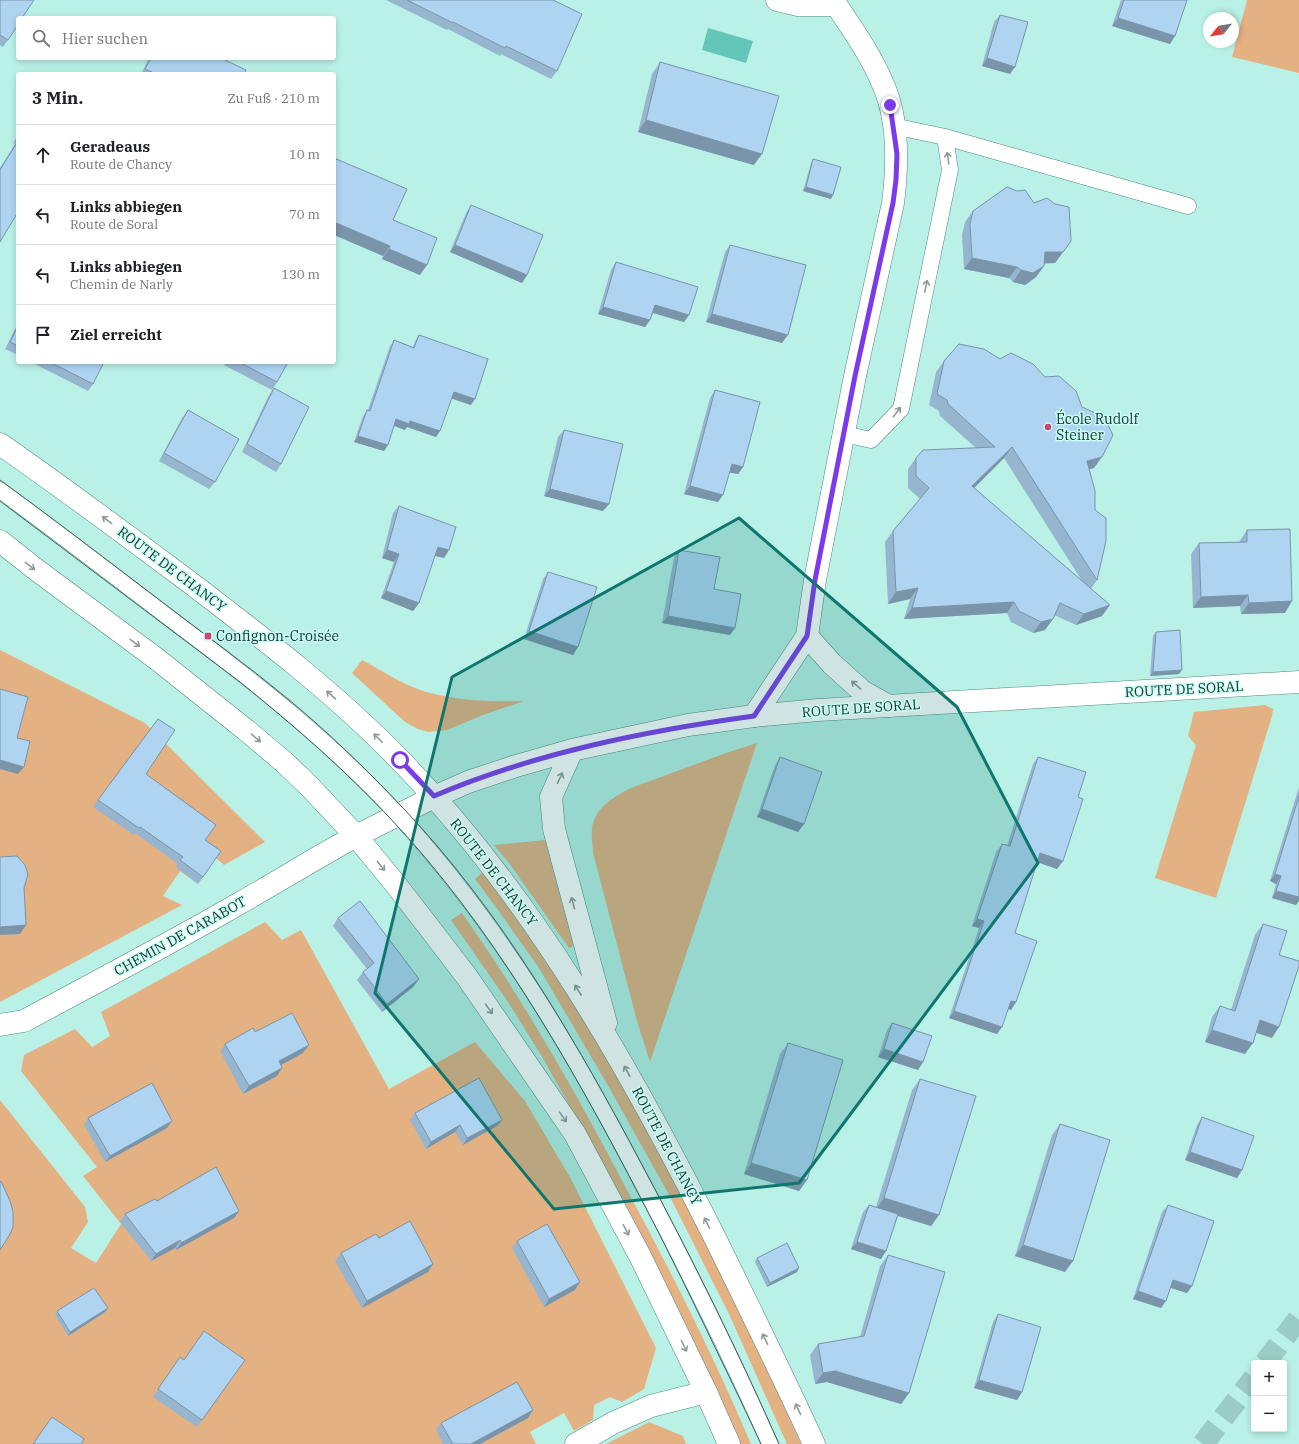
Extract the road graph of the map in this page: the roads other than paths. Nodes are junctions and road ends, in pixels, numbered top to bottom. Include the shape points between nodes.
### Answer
1 (777, 0) edge
2 (835, 3) edge
3 (894, 126) junction
4 (945, 137) junction
5 (1188, 206) dead end
6 (844, 434) junction
7 (0, 444) edge
8 (0, 490) edge
9 (0, 541) edge
10 (807, 636) junction
11 (1299, 682) edge
12 (889, 706) junction
13 (754, 716) junction
14 (572, 750) junction
15 (434, 796) junction
16 (397, 814) junction
17 (356, 836) junction
18 (0, 1025) edge
19 (613, 1047) junction
20 (706, 1392) junction
21 (576, 1444) edge
22 (729, 1444) edge
23 (770, 1444) edge
24 (814, 1444) edge

1 - 2 street via 798,5
2 - 3 street via 883,83
3 - 4 lane
3 - 6 street via 897,154 893,203
4 - 5 lane
6 -> 4 lane via 871,440 901,409 950,170
6 - 10 street via 815,580
15 -> 7 street, ROUTE DE CHANCY via 361,720 291,661 85,504
8 - 16 lane via 284,706
9 -> 17 street via 246,730 310,787
12 -> 10 street via 862,691 832,664
10 - 13 street
11 - 12 street, ROUTE DE SORAL
12 - 13 street, ROUTE DE SORAL
13 - 14 street, ROUTE DE SORAL via 688,725
14 - 15 street, ROUTE DE SORAL via 516,766
19 -> 14 street via 554,829 551,797
15 - 16 street, ROUTE DE SORAL
19 -> 15 street, ROUTE DE CHANCY via 537,927
16 - 17 street, CHEMIN DE CARABOT
16 - 23 lane via 452,877 489,926 548,1016 623,1146 672,1239 745,1387
17 - 18 street, CHEMIN DE CARABOT via 199,926 24,1021
17 -> 20 street via 467,977 575,1134 641,1258
24 -> 19 street, ROUTE DE CHANCY via 705,1219
20 - 21 street via 651,1406 613,1423
20 - 22 street

